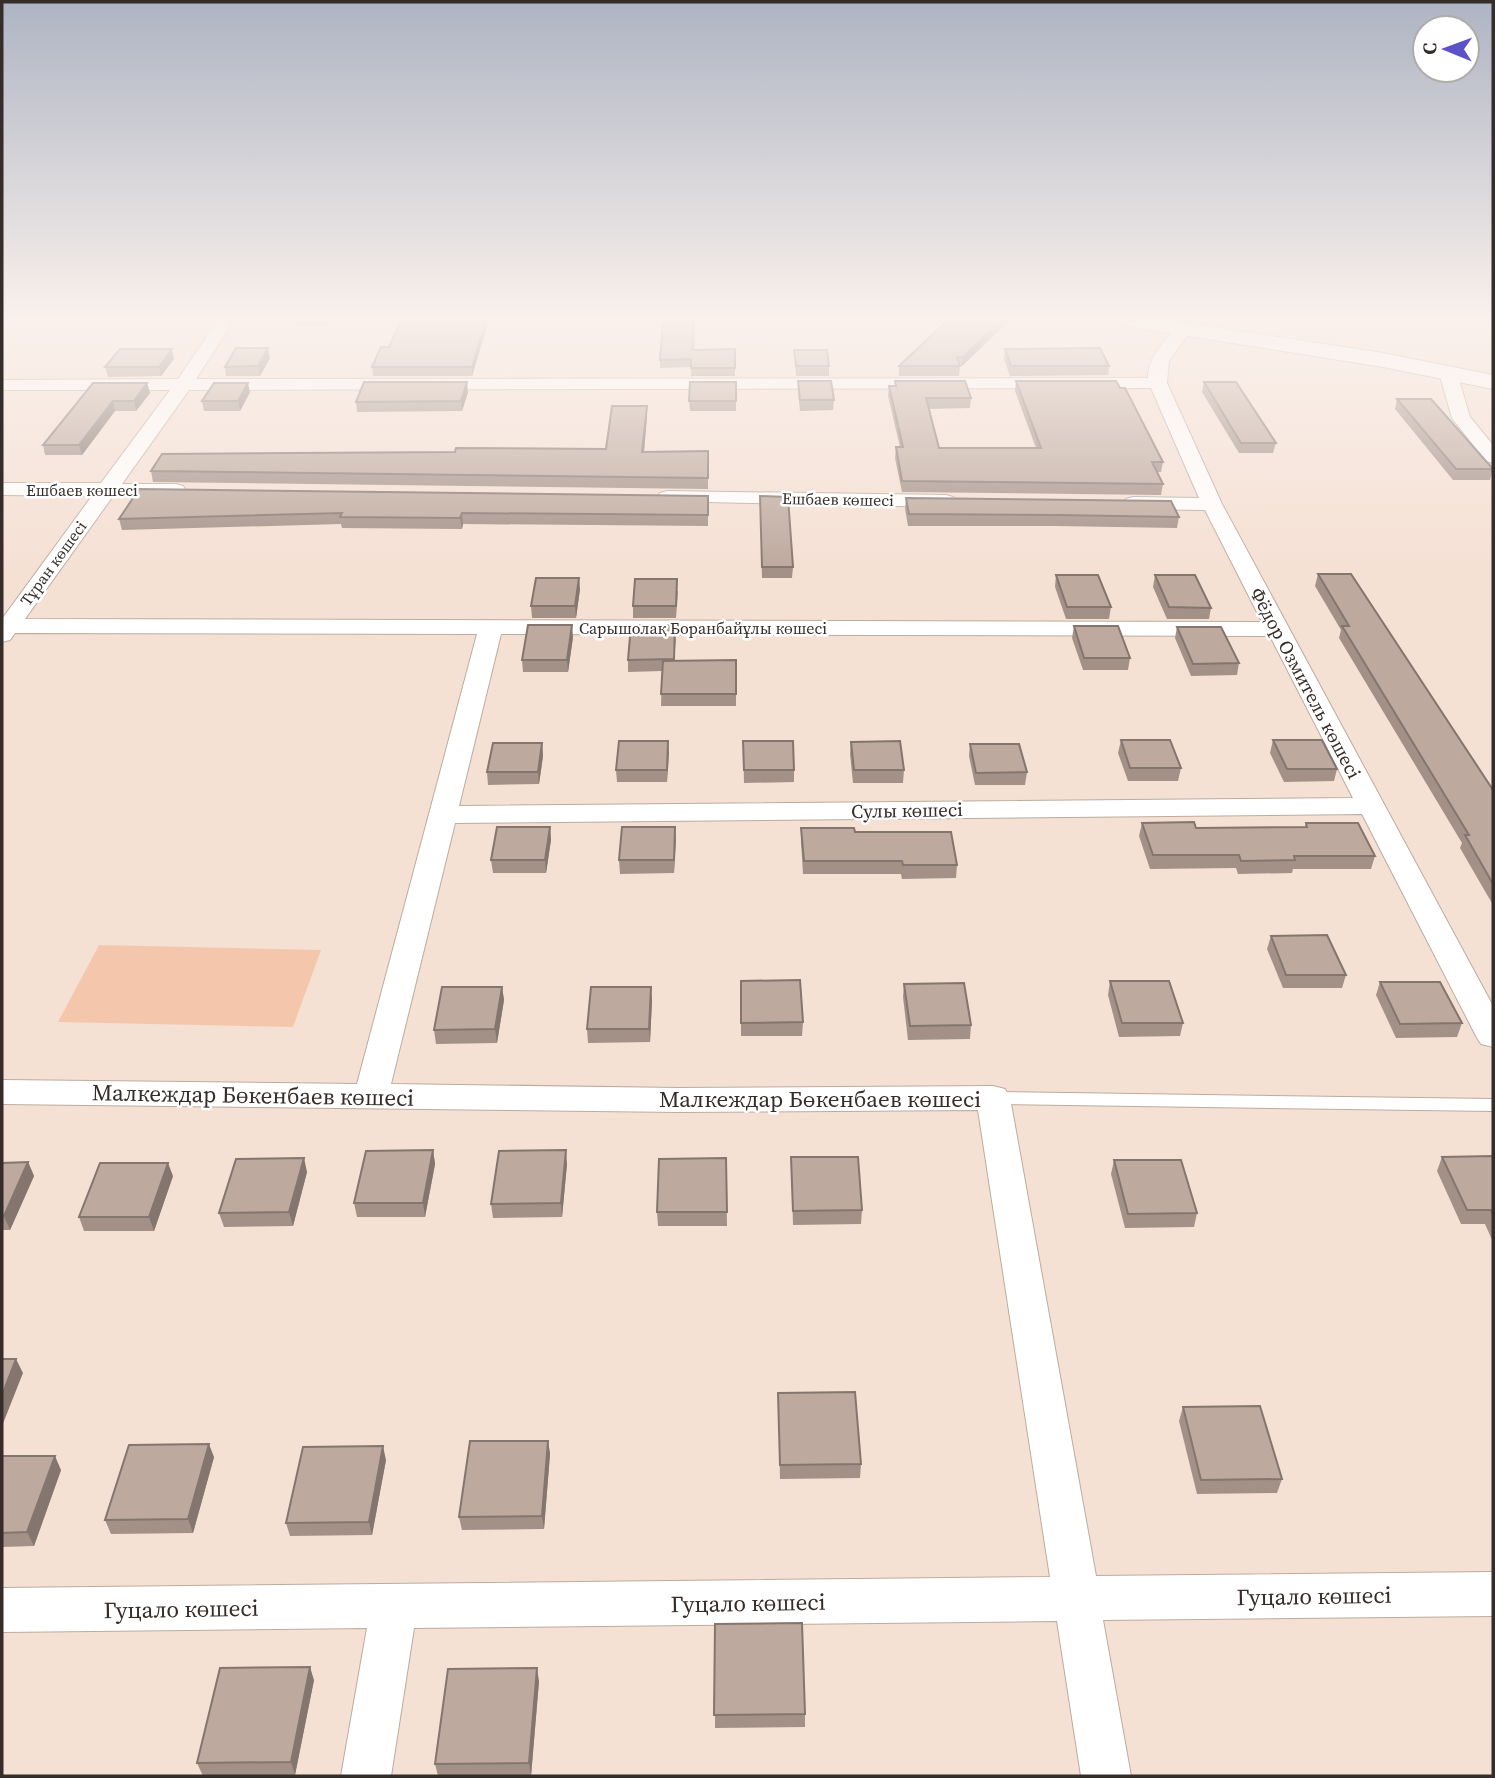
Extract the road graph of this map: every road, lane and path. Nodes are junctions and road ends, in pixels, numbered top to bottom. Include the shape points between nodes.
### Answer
1 (170, 403) edge
2 (1167, 403) edge
3 (1457, 403) edge
4 (1493, 457) edge
5 (2, 489) edge
6 (106, 489) junction
7 (202, 491) edge
8 (645, 497) edge
9 (963, 501) edge
10 (1115, 503) edge
11 (1212, 504) junction
12 (491, 628) junction
13 (4, 629) edge
14 (1277, 629) junction
15 (1371, 806) junction
16 (443, 815) junction
17 (1493, 1036) edge
18 (2, 1092) edge
19 (371, 1097) junction
20 (993, 1098) junction
21 (1493, 1105) edge
22 (1493, 1594) edge
23 (1079, 1600) junction
24 (394, 1606) junction
25 (2, 1610) edge
26 (366, 1776) edge
27 (1106, 1776) edge

1 - 6 street, Тұран көшесі
2 - 11 street, Фёдор Озмитель көшесі
3 - 4 street via 1461,418
5 - 6 street, Ешбаев көшесі
6 - 7 street, Ешбаев көшесі
6 - 13 street, Тұран көшесі
8 - 9 street, Ешбаев көшесі
10 - 11 street
11 - 14 street, Фёдор Озмитель көшесі
12 - 13 street, Сарышолақ Боранбайұлы көшесі
12 - 14 street, Сарышолақ Боранбайұлы көшесі
12 - 16 street
14 - 15 street, Фёдор Озмитель көшесі
15 - 16 street, Сулы көшесі
15 - 17 street, Фёдор Озмитель көшесі
16 - 19 street
18 - 19 street, Малкеждар Бөкенбаев көшесі
19 - 20 street, Малкеждар Бөкенбаев көшесі
20 - 21 lane
20 - 23 street, Малкеждар Бөкенбаев көшесі
22 - 23 street, Гуцало көшесі
23 - 24 street, Гуцало көшесі
23 - 27 street, Малкеждар Бөкенбаев көшесі
24 - 25 street, Гуцало көшесі
24 - 26 street

